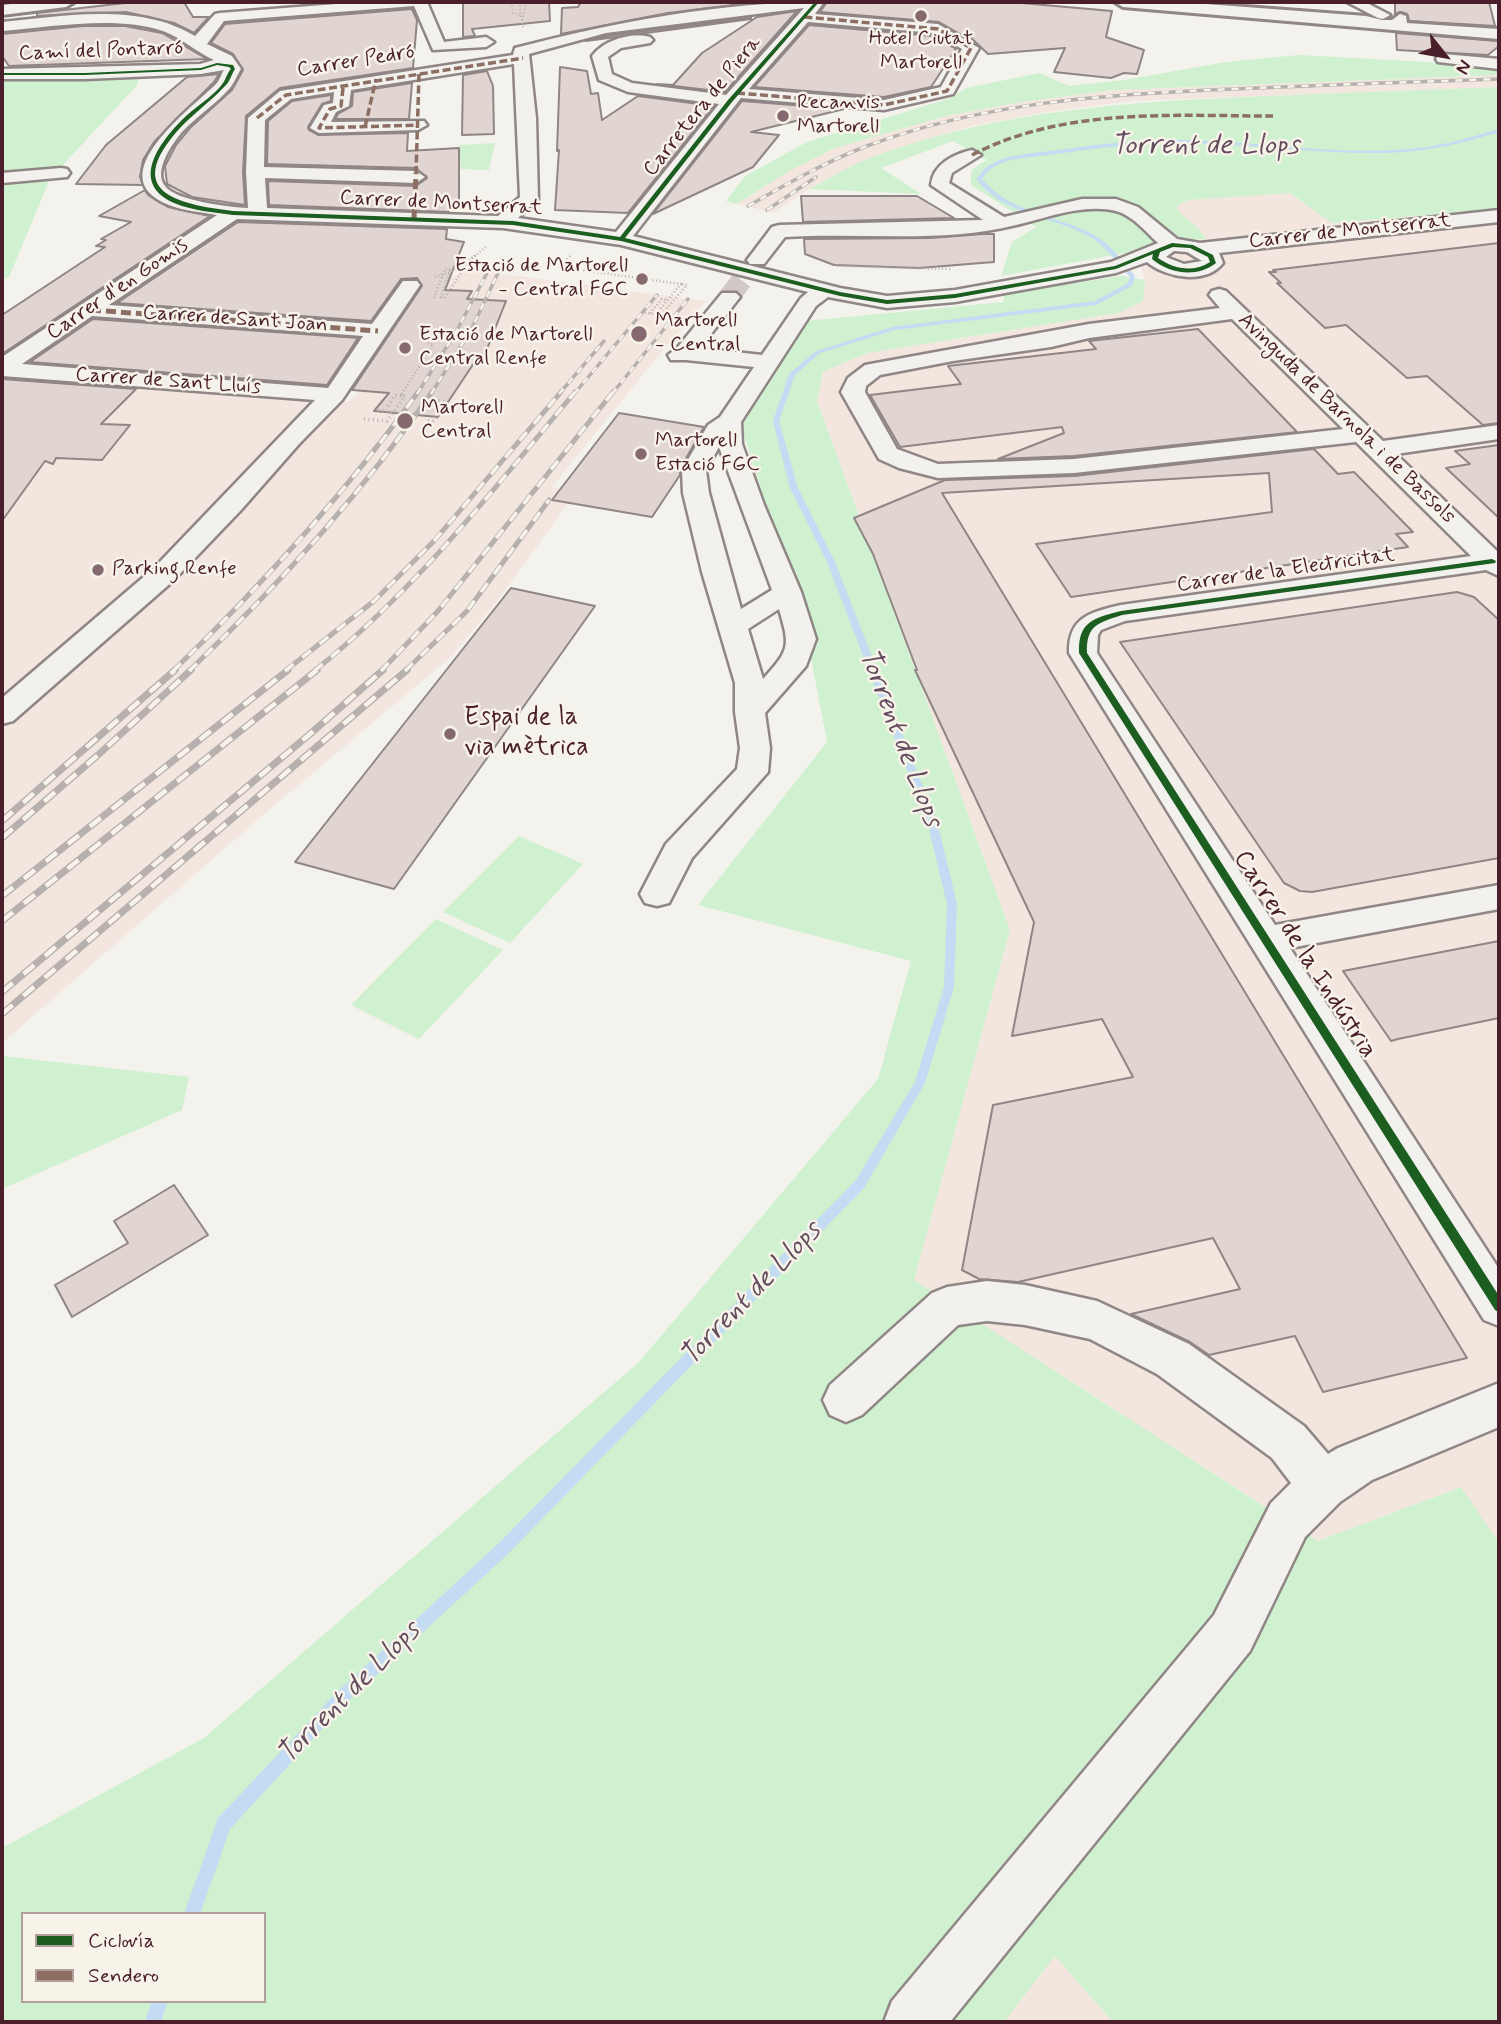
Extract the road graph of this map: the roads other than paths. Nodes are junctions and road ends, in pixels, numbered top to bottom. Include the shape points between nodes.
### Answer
1 (66, 2) edge
2 (233, 2) edge
3 (418, 2) edge
4 (1123, 2) edge
5 (1354, 2) edge
6 (812, 8) edge
7 (2, 10) edge
8 (220, 17) junction
9 (1391, 20) junction
10 (2, 26) edge
11 (1499, 34) edge
12 (667, 37) dead end
13 (486, 41) dead end
14 (199, 46) junction
15 (528, 52) junction
16 (1444, 60) dead end
17 (1499, 64) edge
18 (216, 70) junction
19 (2, 74) edge
20 (419, 74) junction
21 (376, 79) junction
22 (344, 88) junction
23 (647, 90) junction
24 (690, 97) junction
25 (734, 97) junction
26 (639, 109) dead end
27 (679, 113) dead end
28 (418, 125) junction
29 (365, 127) junction
30 (972, 155) dead end
31 (255, 172) junction
32 (61, 173) dead end
33 (416, 177) junction
34 (2, 178) edge
35 (233, 213) junction
36 (258, 215) junction
37 (1499, 216) edge
38 (414, 219) junction
39 (503, 222) junction
40 (1001, 223) junction
41 (1499, 223) edge
42 (621, 239) junction
43 (1158, 257) junction
44 (1201, 258) junction
45 (757, 260) tunnel mouth
46 (410, 285) dead end
47 (824, 290) junction
48 (729, 297) tunnel mouth
49 (91, 310) junction
50 (1237, 312) junction
51 (378, 331) junction
52 (767, 362) junction
53 (2, 368) edge
54 (284, 390) junction
55 (334, 395) junction
56 (729, 422) junction
57 (1499, 432) edge
58 (290, 439) junction
59 (1371, 442) junction
60 (1496, 565) edge
61 (787, 592) junction
62 (733, 626) junction
63 (1087, 627) joint
64 (750, 712) junction
65 (2, 714) edge
66 (657, 894) dead end
67 (1499, 897) edge
68 (1267, 939) junction
69 (1499, 1306) edge
70 (846, 1400) dead end
71 (1499, 1405) edge
72 (1323, 1485) junction
73 (913, 2022) edge

1 - 7 main road
2 - 8 street
3 - 8 street
3 - 13 street via 438,47
4 - 9 main road
5 - 9 street
6 - 15 street, Carrer Pedró via 775,6 606,29
6 - 25 street, Carretera de Piera
6 - 25 street, Carrer Pedró via 938,29 971,48 947,91 884,105
8 - 14 street
9 - 11 main road
10 - 14 street via 132,22 170,29
12 - 23 street via 618,44 600,56 605,77
14 - 18 street
15 - 20 street, Carrer Pedró
15 - 39 street via 529,199
16 - 17 street
18 - 19 street, Camí del Pontarró
18 - 35 street, Carrer de Montserrat via 159,151 152,176 159,191 169,198
20 - 21 street, Carrer Pedró
20 - 28 street
21 - 22 street, Carrer Pedró
21 - 29 street
22 - 29 street via 341,106 330,109 319,128
22 - 31 street, Carrer Pedró via 286,95 257,118
23 - 24 street
23 - 26 street
24 - 25 street
24 - 27 street
25 - 42 street, Carretera de Piera
28 - 29 street
28 - 33 street
30 - 40 street via 947,168 939,178 940,185
31 - 33 street
31 - 36 street, Carrer Pedró
32 - 34 street
33 - 38 street
35 - 36 street, Carrer de Montserrat
35 - 49 street, Carrer d'en Gomis
36 - 38 street, Carrer de Montserrat
37 - 44 street, Carrer de Montserrat
38 - 39 street, Carrer de Montserrat
39 - 42 street, Carrer de Montserrat
40 - 43 street via 1097,204 1118,205 1131,210
40 - 45 street via 928,231 779,231
41 - 44 street, Carrer de Montserrat
42 - 47 street, Carrer de Montserrat
43 - 44 street, Carrer de Montserrat
43 - 47 street, Carrer de Montserrat via 922,301 874,301
44 - 50 street, Avinguda de Barnola i de Bassols
46 - 51 street
47 - 52 street via 808,302
48 - 52 street via 682,354
49 - 51 street, Carrer de Sant Joan
49 - 53 street, Carrer d'en Gomis
50 - 59 street, Avinguda de Barnola i de Bassols
50 - 59 street via 1089,331 873,370 856,383 853,392 888,454 938,471
51 - 55 street
52 - 56 street
53 - 54 street, Carrer de Sant Lluís
54 - 55 street, Carrer de Sant Lluís
54 - 58 street via 301,408
55 - 58 street
56 - 61 street via 730,444
56 - 62 street via 716,430 694,471
57 - 59 street
58 - 65 street via 163,575
59 - 60 street, Avinguda de Barnola i de Bassols
60 - 63 street, Carrer de la Electricitat via 1121,613
61 - 62 street
61 - 64 street via 802,639 796,660
62 - 64 street via 750,683
63 - 68 street, Carrer de la Indústria via 1081,638 1083,653
64 - 66 street via 755,748 752,772 678,852
67 - 68 street
68 - 69 street, Carrer de la Indústria
70 - 72 street via 947,1307 987,1301 1025,1305 1097,1321 1173,1359 1288,1442
71 - 72 street via 1355,1464
72 - 73 street via 1288,1520 1232,1633

